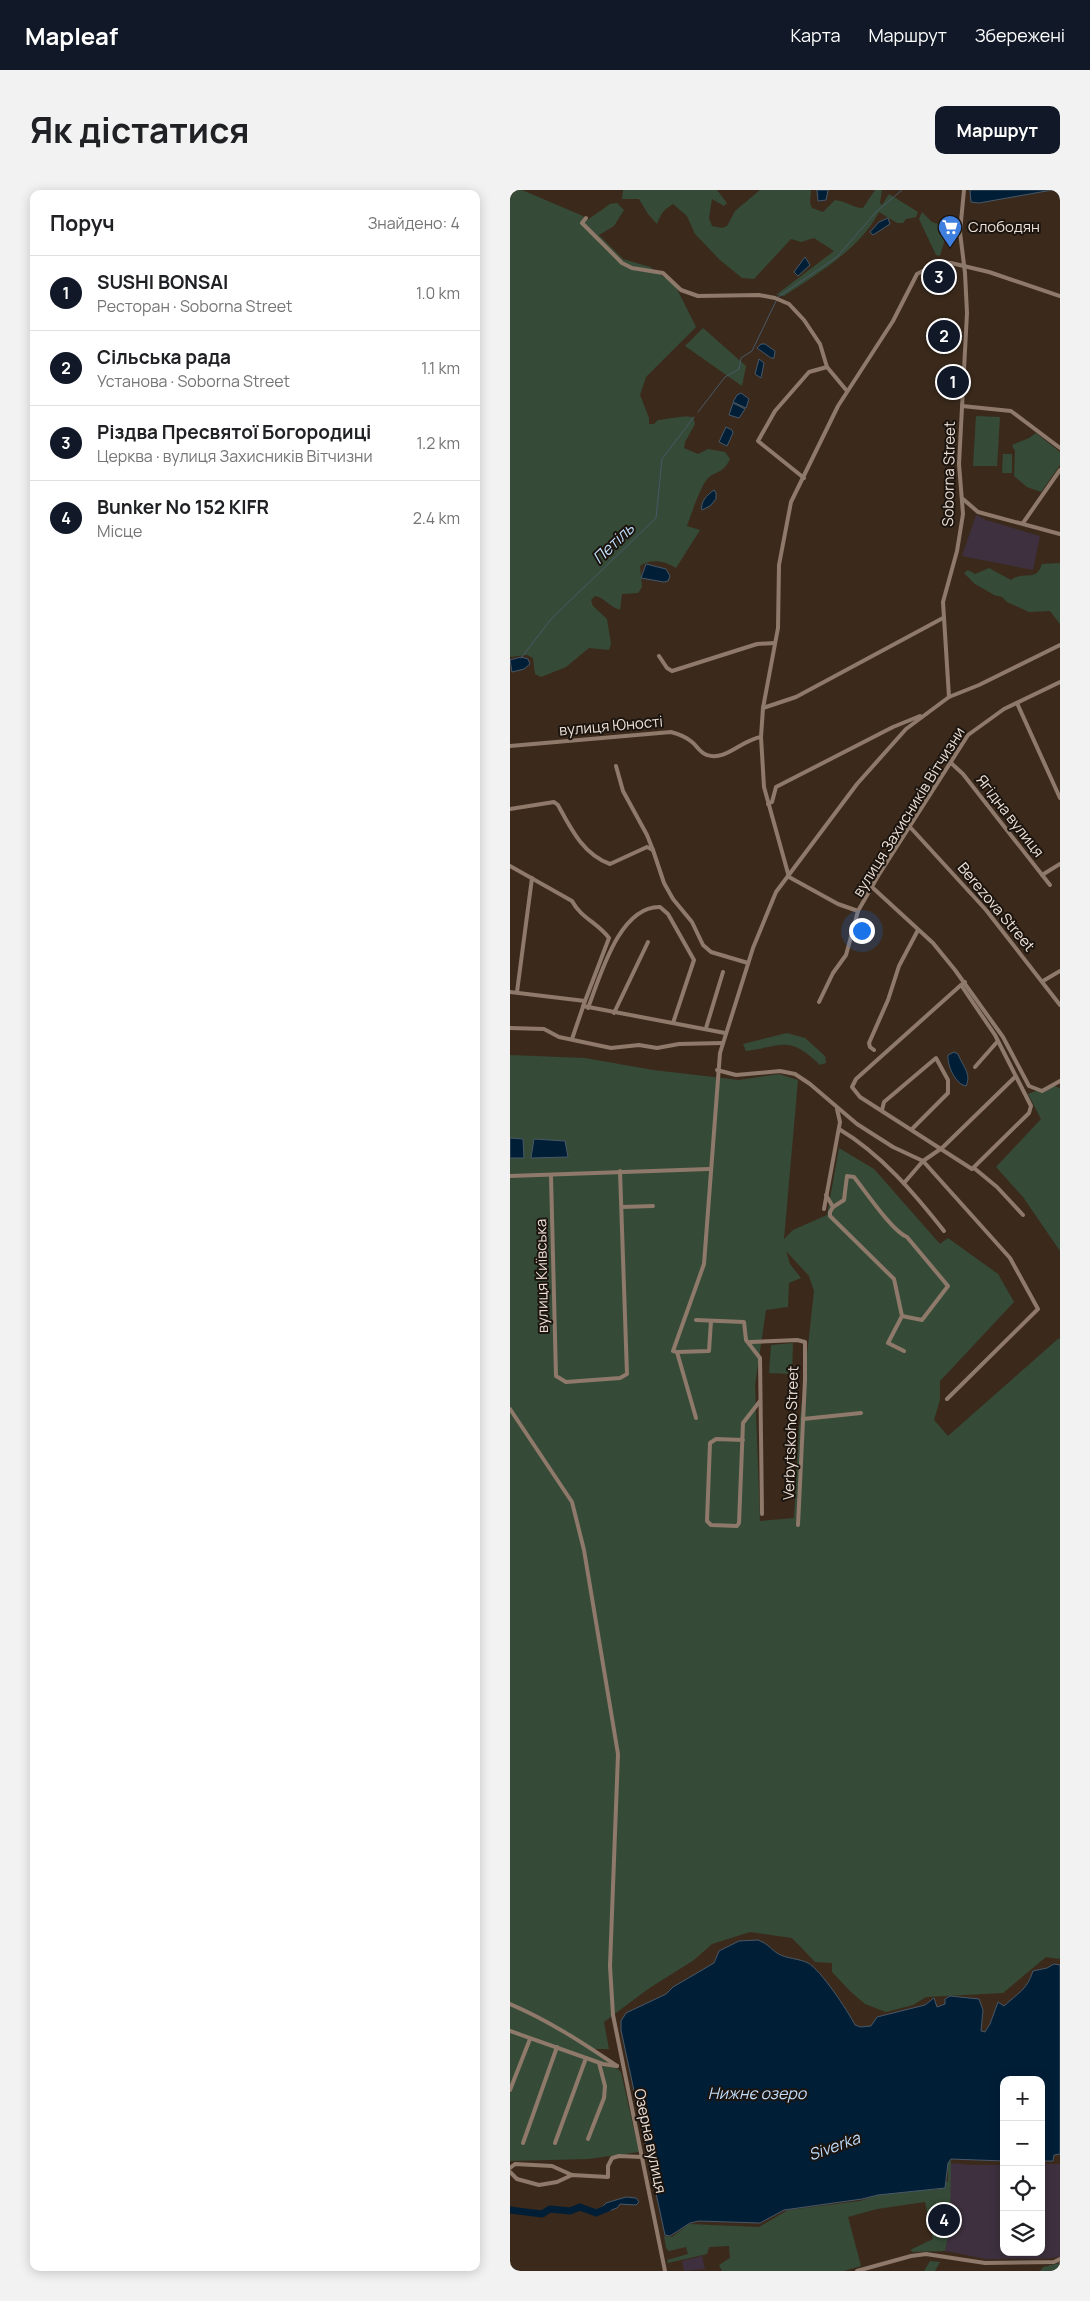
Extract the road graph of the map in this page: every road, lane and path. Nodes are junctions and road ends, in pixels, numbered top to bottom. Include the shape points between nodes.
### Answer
1 (964, 190) edge
2 (586, 218) dead end
3 (965, 265) junction
4 (1060, 296) edge
5 (827, 367) junction
6 (847, 391) junction
7 (962, 406) junction
8 (1060, 448) edge
9 (1060, 470) edge
10 (804, 478) junction
11 (963, 499) junction
12 (1023, 523) junction
13 (1060, 534) edge
14 (942, 618) junction
15 (775, 643) junction
16 (1060, 645) edge
17 (659, 656) dead end
18 (1059, 683) edge
19 (1060, 689) edge
20 (949, 697) junction
21 (1017, 702) junction
22 (763, 708) junction
23 (923, 714) junction
24 (761, 737) junction
25 (510, 746) edge
26 (950, 762) junction
27 (616, 766) dead end
28 (1060, 798) edge
29 (768, 804) junction
30 (510, 809) edge
31 (910, 827) junction
32 (652, 850) junction
33 (1060, 864) edge
34 (510, 866) edge
35 (1042, 875) junction
36 (789, 877) junction
37 (532, 878) junction
38 (1050, 885) dead end
39 (873, 888) junction
40 (858, 912) junction
41 (918, 930) junction
42 (648, 942) dead end
43 (748, 963) junction
44 (1060, 971) edge
45 (723, 972) dead end
46 (1043, 982) junction
47 (963, 984) junction
48 (510, 992) edge
49 (517, 992) junction
50 (585, 1001) junction
51 (819, 1002) dead end
52 (1060, 1005) edge
53 (583, 1006) junction
54 (588, 1008) junction
55 (614, 1013) junction
56 (673, 1023) junction
57 (510, 1028) edge
58 (706, 1028) junction
59 (725, 1032) junction
60 (572, 1039) junction
61 (997, 1042) junction
62 (722, 1043) junction
63 (874, 1050) dead end
64 (975, 1067) dead end
65 (717, 1070) junction
66 (1015, 1077) junction
67 (1060, 1081) edge
68 (837, 1109) junction
69 (882, 1110) junction
70 (839, 1129) junction
71 (912, 1129) junction
72 (942, 1148) junction
73 (923, 1161) junction
74 (974, 1168) junction
75 (709, 1169) junction
76 (620, 1171) junction
77 (510, 1176) edge
78 (551, 1176) junction
79 (904, 1183) junction
80 (826, 1195) junction
81 (653, 1206) dead end
82 (622, 1207) junction
83 (833, 1207) junction
84 (824, 1209) dead end
85 (1023, 1215) dead end
86 (944, 1231) dead end
87 (902, 1316) junction
88 (696, 1320) dead end
89 (711, 1321) junction
90 (750, 1344) junction
91 (904, 1351) dead end
92 (677, 1352) junction
93 (947, 1398) dead end
94 (760, 1401) junction
95 (510, 1409) edge
96 (861, 1413) dead end
97 (696, 1418) dead end
98 (803, 1419) junction
99 (743, 1440) junction
100 (762, 1514) dead end
101 (798, 1525) dead end
102 (510, 2004) edge
103 (511, 2032) edge
104 (510, 2037) edge
105 (530, 2039) junction
106 (557, 2047) junction
107 (586, 2058) junction
108 (599, 2063) junction
109 (617, 2066) junction
110 (623, 2068) junction
111 (510, 2090) edge
112 (588, 2139) dead end
113 (523, 2143) dead end
114 (555, 2143) dead end
115 (642, 2157) junction
116 (510, 2168) edge
117 (510, 2172) edge
118 (572, 2175) junction
119 (1060, 2259) edge
120 (665, 2271) edge
121 (857, 2271) edge

1 - 3 street, Soborna Street via 960,232
2 - 5 street via 582,223 622,263 662,273 681,290 698,296 759,295 789,304 820,344
3 - 4 street
3 - 6 street via 940,262 918,274 893,321
3 - 7 street, Soborna Street
5 - 6 street
5 - 10 street via 809,372 775,411 758,441
6 - 10 street
7 - 8 street via 1011,411
7 - 11 street, Soborna Street via 959,464
9 - 12 street
10 - 15 street via 792,502 783,537
11 - 12 street via 978,512
11 - 14 street, Soborna Street via 961,529 945,588
12 - 13 street
14 - 20 street, Soborna Street
14 - 22 street via 796,697
15 - 17 street via 757,644 672,671
15 - 22 street
16 - 20 street
18 - 19 street, вулиця Захисників Вітчизни
18 - 21 street, вулиця Захисників Вітчизни
20 - 23 street
21 - 26 street, вулиця Захисників Вітчизни via 978,726
21 - 28 street
22 - 24 street
23 - 29 street via 776,787 772,802
23 - 36 street via 857,784
24 - 25 street, вулиця Юності via 728,752 710,756 671,732
24 - 29 street
26 - 31 street, вулиця Захисників Вітчизни
26 - 35 street, Ягідна вулиця via 963,774
27 - 32 street via 623,791
29 - 36 street
30 - 32 street via 554,802 583,846 610,864 647,847
31 - 39 street, вулиця Захисників Вітчизни
31 - 46 street, Berezova Street via 986,910
32 - 43 street via 664,883 704,945 711,952
33 - 35 street
34 - 37 street
35 - 38 street, Ягідна вулиця
36 - 40 street, вулиця Захисників Вітчизни
36 - 43 street via 776,892
37 - 49 street
37 - 50 street via 572,901 577,911 609,938
39 - 40 street, вулиця Захисників Вітчизни
39 - 41 street
40 - 51 street, вулиця Захисників Вітчизни via 846,955 833,972
41 - 47 street via 933,943
41 - 63 street via 869,1043
42 - 55 street
43 - 59 street
44 - 46 street
45 - 58 street
46 - 52 street, Berezova Street
47 - 61 street
47 - 67 street via 1003,1037 1029,1086 1042,1091
47 - 69 street via 852,1083 860,1097
48 - 49 street
49 - 50 street
50 - 53 street
53 - 54 street
53 - 60 street
54 - 55 street
54 - 56 street via 612,946 641,911 660,907 668,914 694,960
55 - 56 street
56 - 58 street
57 - 60 street via 544,1029
58 - 59 street
59 - 62 street
60 - 62 street via 611,1048
61 - 64 street
61 - 66 street
62 - 65 street
65 - 68 street via 736,1075 787,1072 803,1078
65 - 75 street
66 - 72 street
66 - 74 street via 1029,1102 1029,1113
68 - 70 street
68 - 73 street via 893,1147
69 - 71 street
69 - 71 street via 884,1102 936,1058 948,1080 948,1093
70 - 79 street via 873,1153
70 - 80 street
71 - 72 street
72 - 73 street
72 - 74 street
73 - 79 street
73 - 93 street via 1010,1258 1038,1309
74 - 85 street
75 - 76 street
75 - 92 street via 704,1264 673,1351
76 - 78 street
76 - 82 street
77 - 78 street
78 - 82 street, вулиця Київська via 556,1376 566,1382 620,1378 628,1374
79 - 86 street
80 - 83 street
80 - 84 street
81 - 82 street
83 - 87 street via 830,1216 894,1279
83 - 87 street via 844,1200 847,1176 854,1177 898,1233 907,1237 948,1286 922,1320
87 - 91 street via 888,1343
88 - 89 street
89 - 90 street via 744,1322 746,1340
89 - 92 street via 709,1351
90 - 94 street via 760,1358
90 - 98 street, Verbytskoho Street via 804,1342
92 - 97 street
94 - 99 street via 744,1423
94 - 100 street
95 - 110 street, Озерна вулиця via 572,1502 584,1550 618,1754 610,1966 613,2015
96 - 98 street
98 - 101 street, Verbytskoho Street
99 - 99 street via 739,1524 711,1525 707,1521 710,1443 716,1439
102 - 109 street via 581,2041
103 - 104 street
103 - 105 street
105 - 106 street
105 - 111 street
106 - 107 street
106 - 113 street
107 - 108 street
107 - 114 street
108 - 109 street
108 - 112 street via 605,2086 604,2098
109 - 110 street
110 - 115 street, Озерна вулиця
115 - 118 street via 612,2158 608,2177
115 - 120 street, Озерна вулиця
116 - 118 street via 514,2164 552,2166
117 - 118 street via 517,2180 539,2185
119 - 121 street via 1054,2262 985,2263 926,2254

